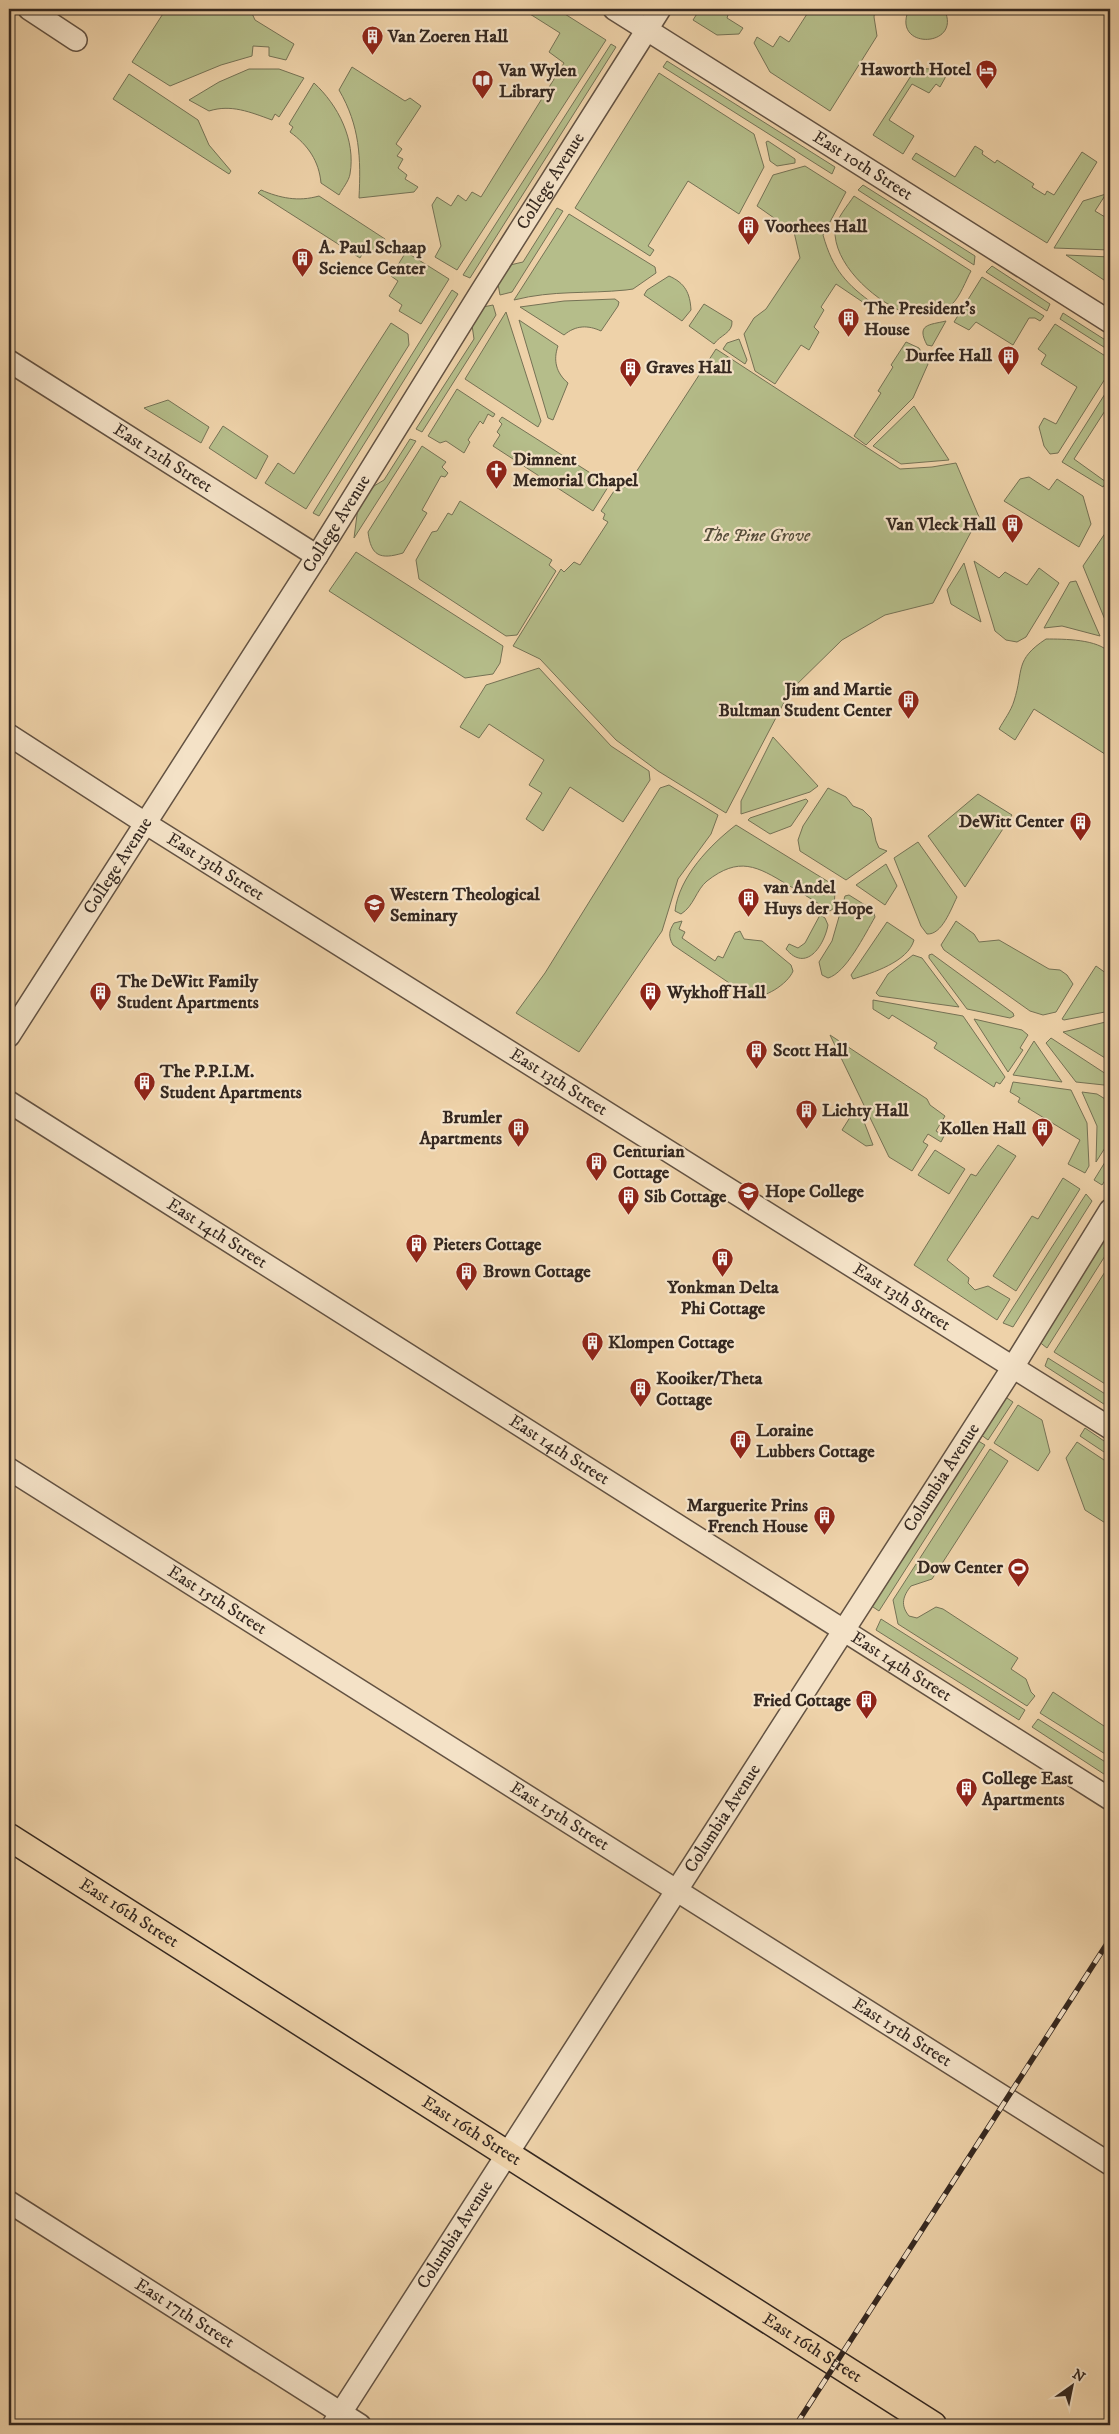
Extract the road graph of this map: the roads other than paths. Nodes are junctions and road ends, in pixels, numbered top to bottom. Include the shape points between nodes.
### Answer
1 (29, 9) edge
2 (614, 9) edge
3 (660, 9) edge
4 (646, 30) junction
5 (76, 40) dead end
6 (1110, 322) edge
7 (9, 361) edge
8 (318, 556) junction
9 (9, 735) edge
10 (145, 824) junction
11 (9, 1036) edge
12 (9, 1102) edge
13 (1110, 1210) edge
14 (1013, 1366) junction
15 (1110, 1428) edge
16 (9, 1469) edge
17 (843, 1630) junction
18 (1110, 1799) edge
19 (9, 1837) edge
20 (678, 1890) junction
21 (507, 2156) junction
22 (1110, 2164) edge
23 (9, 2202) edge
24 (337, 2419) edge
25 (360, 2425) edge
26 (933, 2425) edge

1 - 5 street
2 - 4 street, East 10th Street
3 - 4 street, College Avenue
4 - 6 street, East 10th Street
4 - 8 street, College Avenue
7 - 8 street, East 12th Street
8 - 10 street, College Avenue
9 - 10 street, East 13th Street
10 - 11 street, College Avenue
10 - 14 street, East 13th Street
12 - 17 street, East 14th Street
13 - 14 street, Columbia Avenue
14 - 15 street, East 13th Street
14 - 17 street, Columbia Avenue
16 - 20 street, East 15th Street
17 - 18 street, East 14th Street
17 - 20 street, Columbia Avenue
19 - 21 main road, East 16th Street
20 - 21 street, Columbia Avenue
20 - 22 street, East 15th Street
21 - 24 street, Columbia Avenue
21 - 26 main road, East 16th Street
23 - 24 street, East 17th Street
24 - 25 street, East 17th Street

